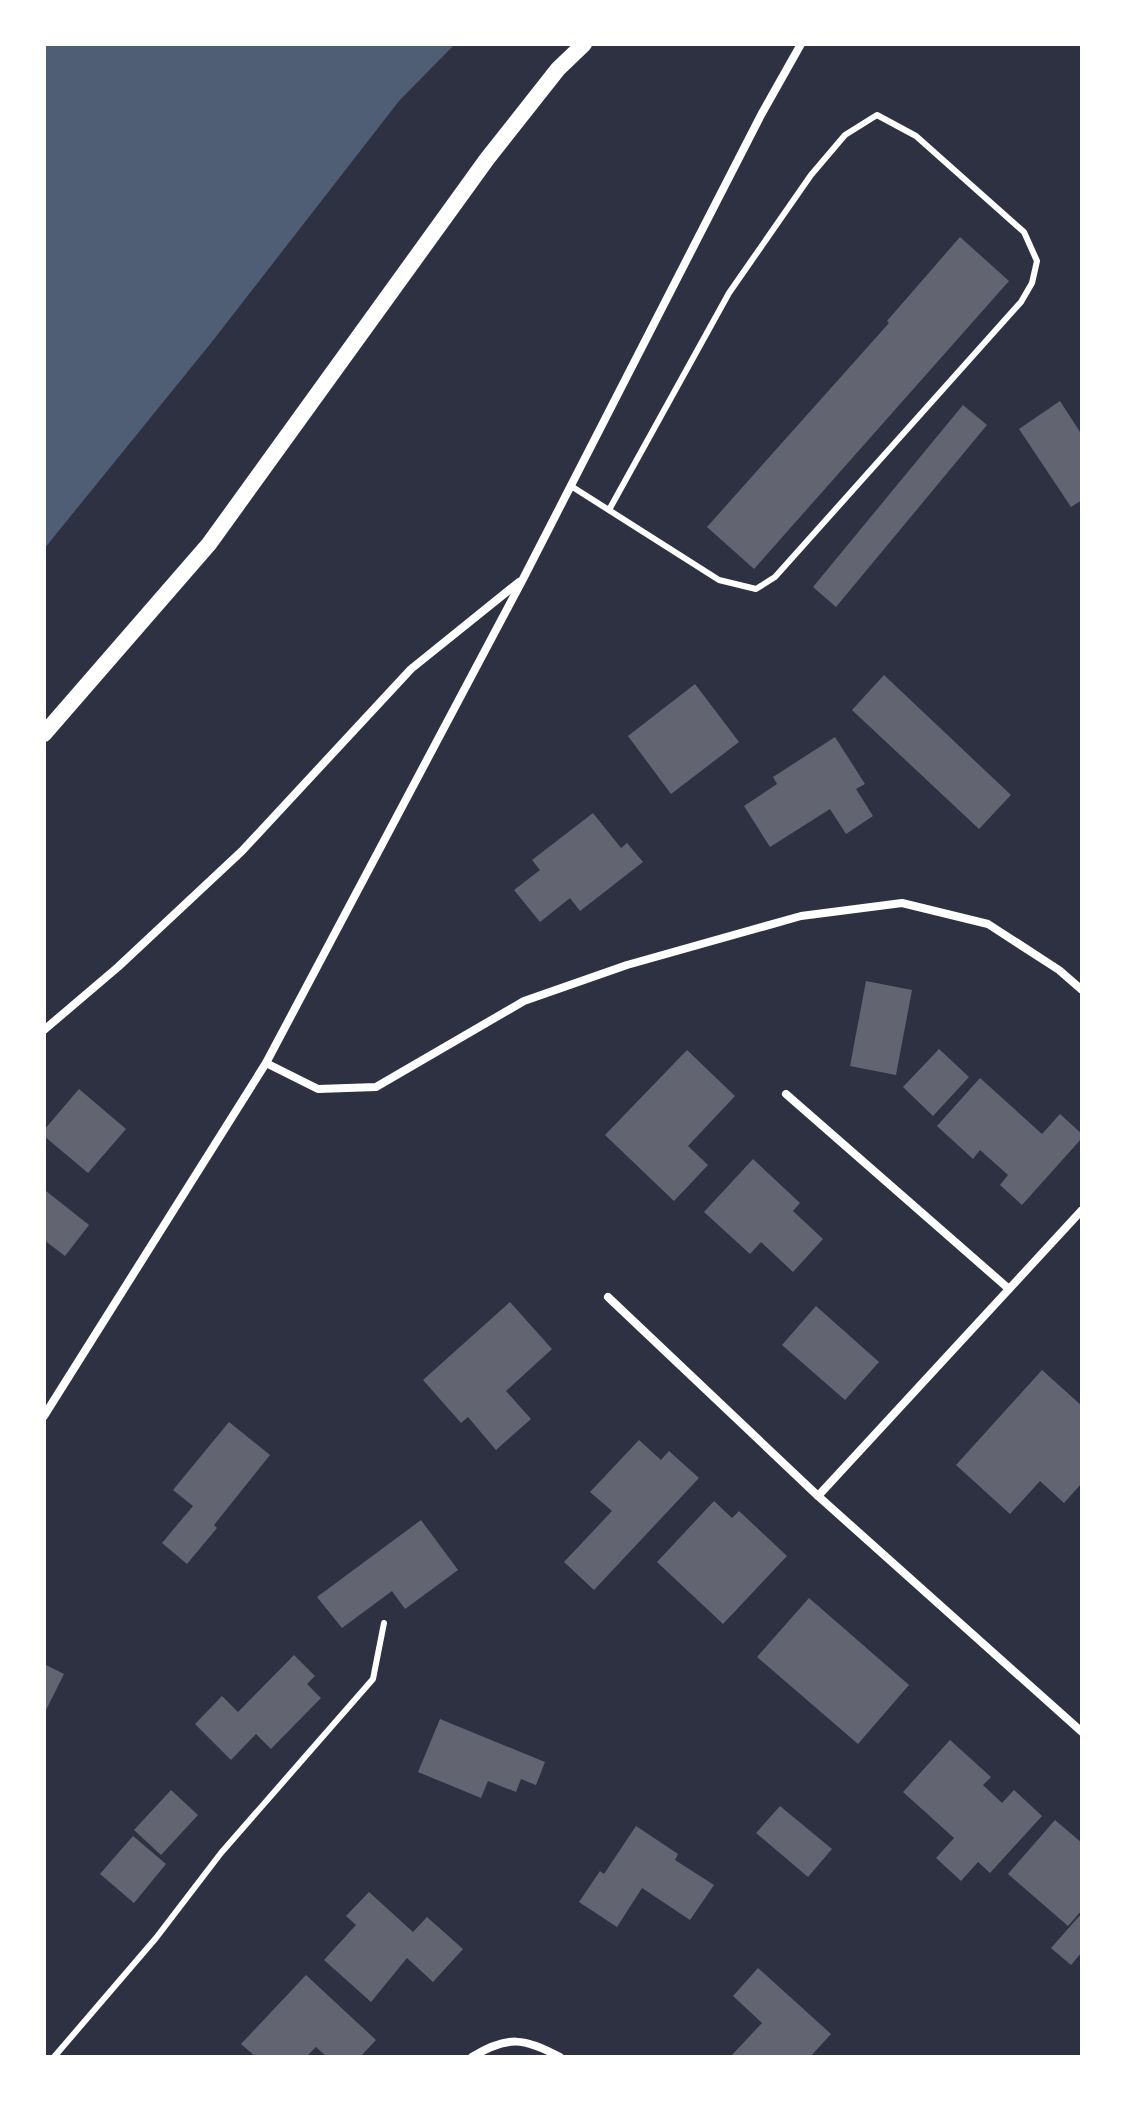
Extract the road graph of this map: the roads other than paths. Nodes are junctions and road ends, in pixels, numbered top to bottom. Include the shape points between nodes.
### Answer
1 (584, 44) edge
2 (801, 44) edge
3 (571, 486) junction
4 (609, 510) junction
5 (523, 579) junction
6 (44, 734) edge
7 (1082, 990) edge
8 (44, 1030) edge
9 (266, 1063) junction
10 (786, 1094) dead end
11 (1082, 1210) edge
12 (1009, 1289) junction
13 (608, 1297) dead end
14 (44, 1416) edge
15 (818, 1496) junction
16 (384, 1623) dead end
17 (1082, 1732) edge
18 (54, 2057) edge
19 (472, 2057) edge
20 (560, 2057) edge

1 - 6 main road via 487,159 209,544
2 - 3 street
3 - 4 lane
3 - 5 street
4 - 4 lane via 719,580 756,589 775,577 1021,302 1037,261 1024,232 916,136 877,115 845,135 729,293
5 - 8 street via 411,669 242,851
5 - 9 street
7 - 9 street via 988,924 902,903 801,916 524,1001 376,1087 318,1089
9 - 14 street
10 - 12 street
11 - 12 street
12 - 15 street
13 - 15 street
15 - 17 street
16 - 18 lane via 373,1679
19 - 20 street via 515,2040

